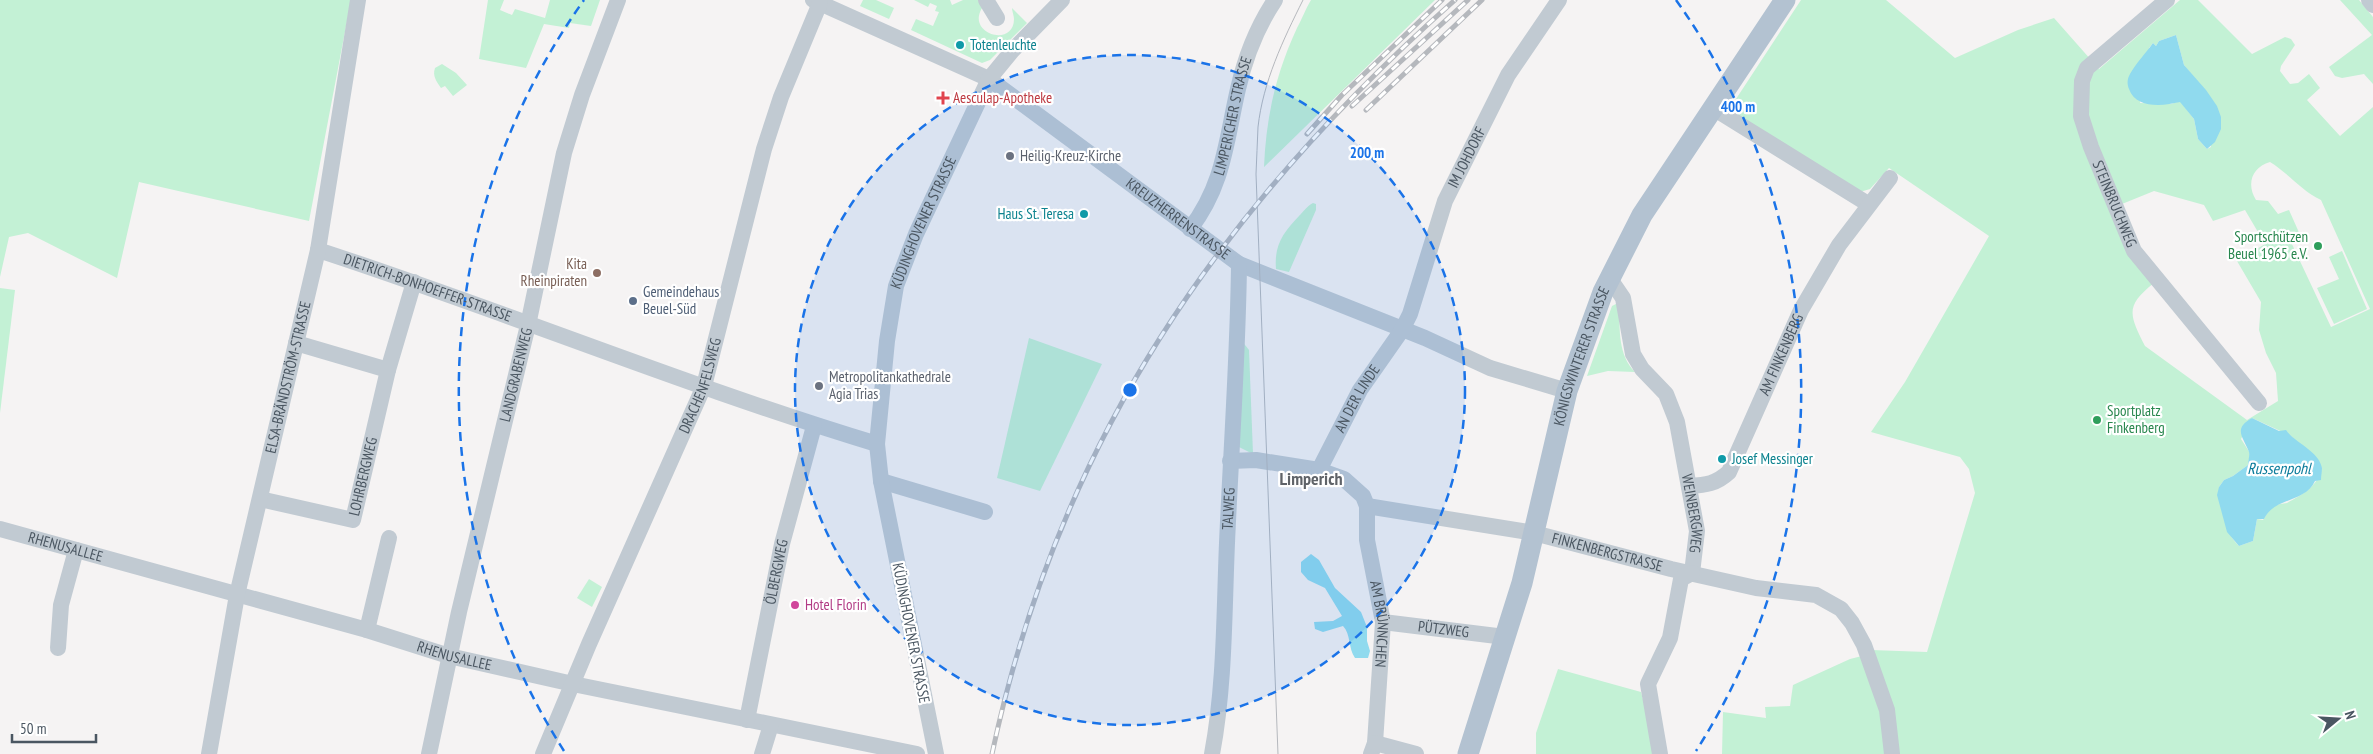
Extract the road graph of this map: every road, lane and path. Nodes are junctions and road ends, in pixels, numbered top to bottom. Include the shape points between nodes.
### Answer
1 (358, 0) edge
2 (618, 0) edge
3 (986, 0) edge
4 (1062, 0) edge
5 (1275, 0) edge
6 (1559, 0) edge
7 (1785, 0) edge
8 (2168, 0) edge
9 (2369, 0) edge
10 (816, 2) edge
11 (2373, 5) edge
12 (997, 18) dead end
13 (989, 79) junction
14 (1713, 108) junction
15 (1890, 178) dead end
16 (1868, 204) junction
17 (1190, 229) junction
18 (318, 250) junction
19 (1239, 264) junction
20 (1610, 279) junction
21 (414, 282) junction
22 (528, 325) junction
23 (1402, 330) junction
24 (296, 343) junction
25 (388, 370) junction
26 (704, 386) junction
27 (1567, 391) junction
28 (2259, 403) dead end
29 (814, 426) junction
30 (876, 444) junction
31 (1230, 460) junction
32 (1318, 470) junction
33 (881, 481) junction
34 (1689, 486) junction
35 (260, 499) junction
36 (1367, 506) junction
37 (985, 512) dead end
38 (0, 528) edge
39 (1534, 533) junction
40 (389, 538) dead end
41 (76, 550) junction
42 (1692, 573) junction
43 (237, 595) junction
44 (1383, 622) junction
45 (367, 630) junction
46 (1505, 637) junction
47 (58, 648) dead end
48 (449, 656) junction
49 (573, 684) junction
50 (747, 720) junction
51 (771, 725) junction
52 (1373, 748) edge
53 (210, 754) edge
54 (429, 754) edge
55 (543, 754) edge
56 (762, 754) edge
57 (916, 754) edge
58 (936, 754) edge
59 (1212, 754) edge
60 (1416, 754) edge
61 (1468, 754) edge
62 (1660, 754) edge
63 (1892, 754) edge

1 - 18 street, ELSA-BRÄNDSTRÖM-STRASSE
2 - 22 street, LANDGRABENWEG via 582,94 564,153
3 - 12 street
4 - 13 street, KÜDINGHOVENER STRASSE
5 - 17 street, LIMPERICHER STRASSE via 1247,55 1220,173 1206,206
6 - 23 street, IM JOHDORF via 1508,74 1445,201 1410,314
7 - 14 main road, KÖNIGSWINTERER STRASSE
8 - 28 street, STEINBRUCHWEG via 2087,68 2082,82 2081,116 2134,251
9 - 11 street
10 - 13 street, KREUZHERRENSTRASSE
10 - 26 street, DRACHENFELSWEG via 764,149
13 - 17 street, KREUZHERRENSTRASSE
13 - 30 street, KÜDINGHOVENER STRASSE via 916,234 896,286
14 - 16 street
14 - 20 main road, KÖNIGSWINTERER STRASSE via 1642,215
15 - 16 street, AM FINKENBERG
16 - 34 street, AM FINKENBERG via 1801,310 1729,472 1711,485
17 - 19 street, KREUZHERRENSTRASSE
18 - 21 street, DIETRICH-BONHOEFFER-STRASSE
18 - 24 street, ELSA-BRÄNDSTRÖM-STRASSE
19 - 23 street, KREUZHERRENSTRASSE
19 - 31 street, TALWEG
20 - 27 main road, KÖNIGSWINTERER STRASSE via 1591,321
20 - 34 street, WEINBERGWEG via 1624,298 1633,354 1642,369 1666,394 1677,422
21 - 22 street, DIETRICH-BONHOEFFER-STRASSE
21 - 25 street, LOHRBERGWEG
22 - 26 street, DIETRICH-BONHOEFFER-STRASSE
22 - 48 street, LANDGRABENWEG
23 - 27 street, KREUZHERRENSTRASSE via 1490,368
23 - 32 street, AN DER LINDE via 1360,390
24 - 25 street
24 - 35 street, ELSA-BRÄNDSTRÖM-STRASSE
25 - 35 street, LOHRBERGWEG via 353,520
26 - 29 street, DIETRICH-BONHOEFFER-STRASSE
26 - 49 street, DRACHENFELSWEG
27 - 39 main road, KÖNIGSWINTERER STRASSE
29 - 30 street, DIETRICH-BONHOEFFER-STRASSE
29 - 50 street, ÖLBERGWEG via 782,544
30 - 33 street, KÜDINGHOVENER STRASSE
31 - 32 street via 1256,460
31 - 59 street, TALWEG via 1220,699
32 - 36 street via 1352,484
33 - 37 street
33 - 58 street, KÜDINGHOVENER STRASSE
34 - 42 street, WEINBERGWEG via 1697,531
35 - 43 street, ELSA-BRÄNDSTRÖM-STRASSE
36 - 39 street, FINKENBERGSTRASSE
36 - 44 street, AM BRÜNNCHEN via 1366,540
38 - 41 street, RHENUSALLEE
39 - 42 street, FINKENBERGSTRASSE
39 - 46 main road, KÖNIGSWINTERER STRASSE
40 - 45 street
41 - 43 street, RHENUSALLEE
41 - 47 street via 61,605
42 - 62 street, WEINBERGWEG via 1681,579 1670,638 1648,684
42 - 63 street, FINKENBERGSTRASSE via 1756,588 1816,595 1841,609 1864,645 1881,687
43 - 45 street, RHENUSALLEE
43 - 53 street, ELSA-BRÄNDSTRÖM-STRASSE
44 - 46 street, PÜTZWEG
44 - 52 street, AM BRÜNNCHEN
45 - 48 street, RHENUSALLEE
46 - 61 main road, KÖNIGSWINTERER STRASSE
48 - 49 street, RHENUSALLEE
48 - 54 street, LANDGRABENWEG
49 - 50 street, RHENUSALLEE
49 - 55 street, DRACHENFELSWEG
50 - 51 street, RHENUSALLEE
51 - 56 street
51 - 57 street, RHENUSALLEE
52 - 60 street, AM BRÜNNCHEN

